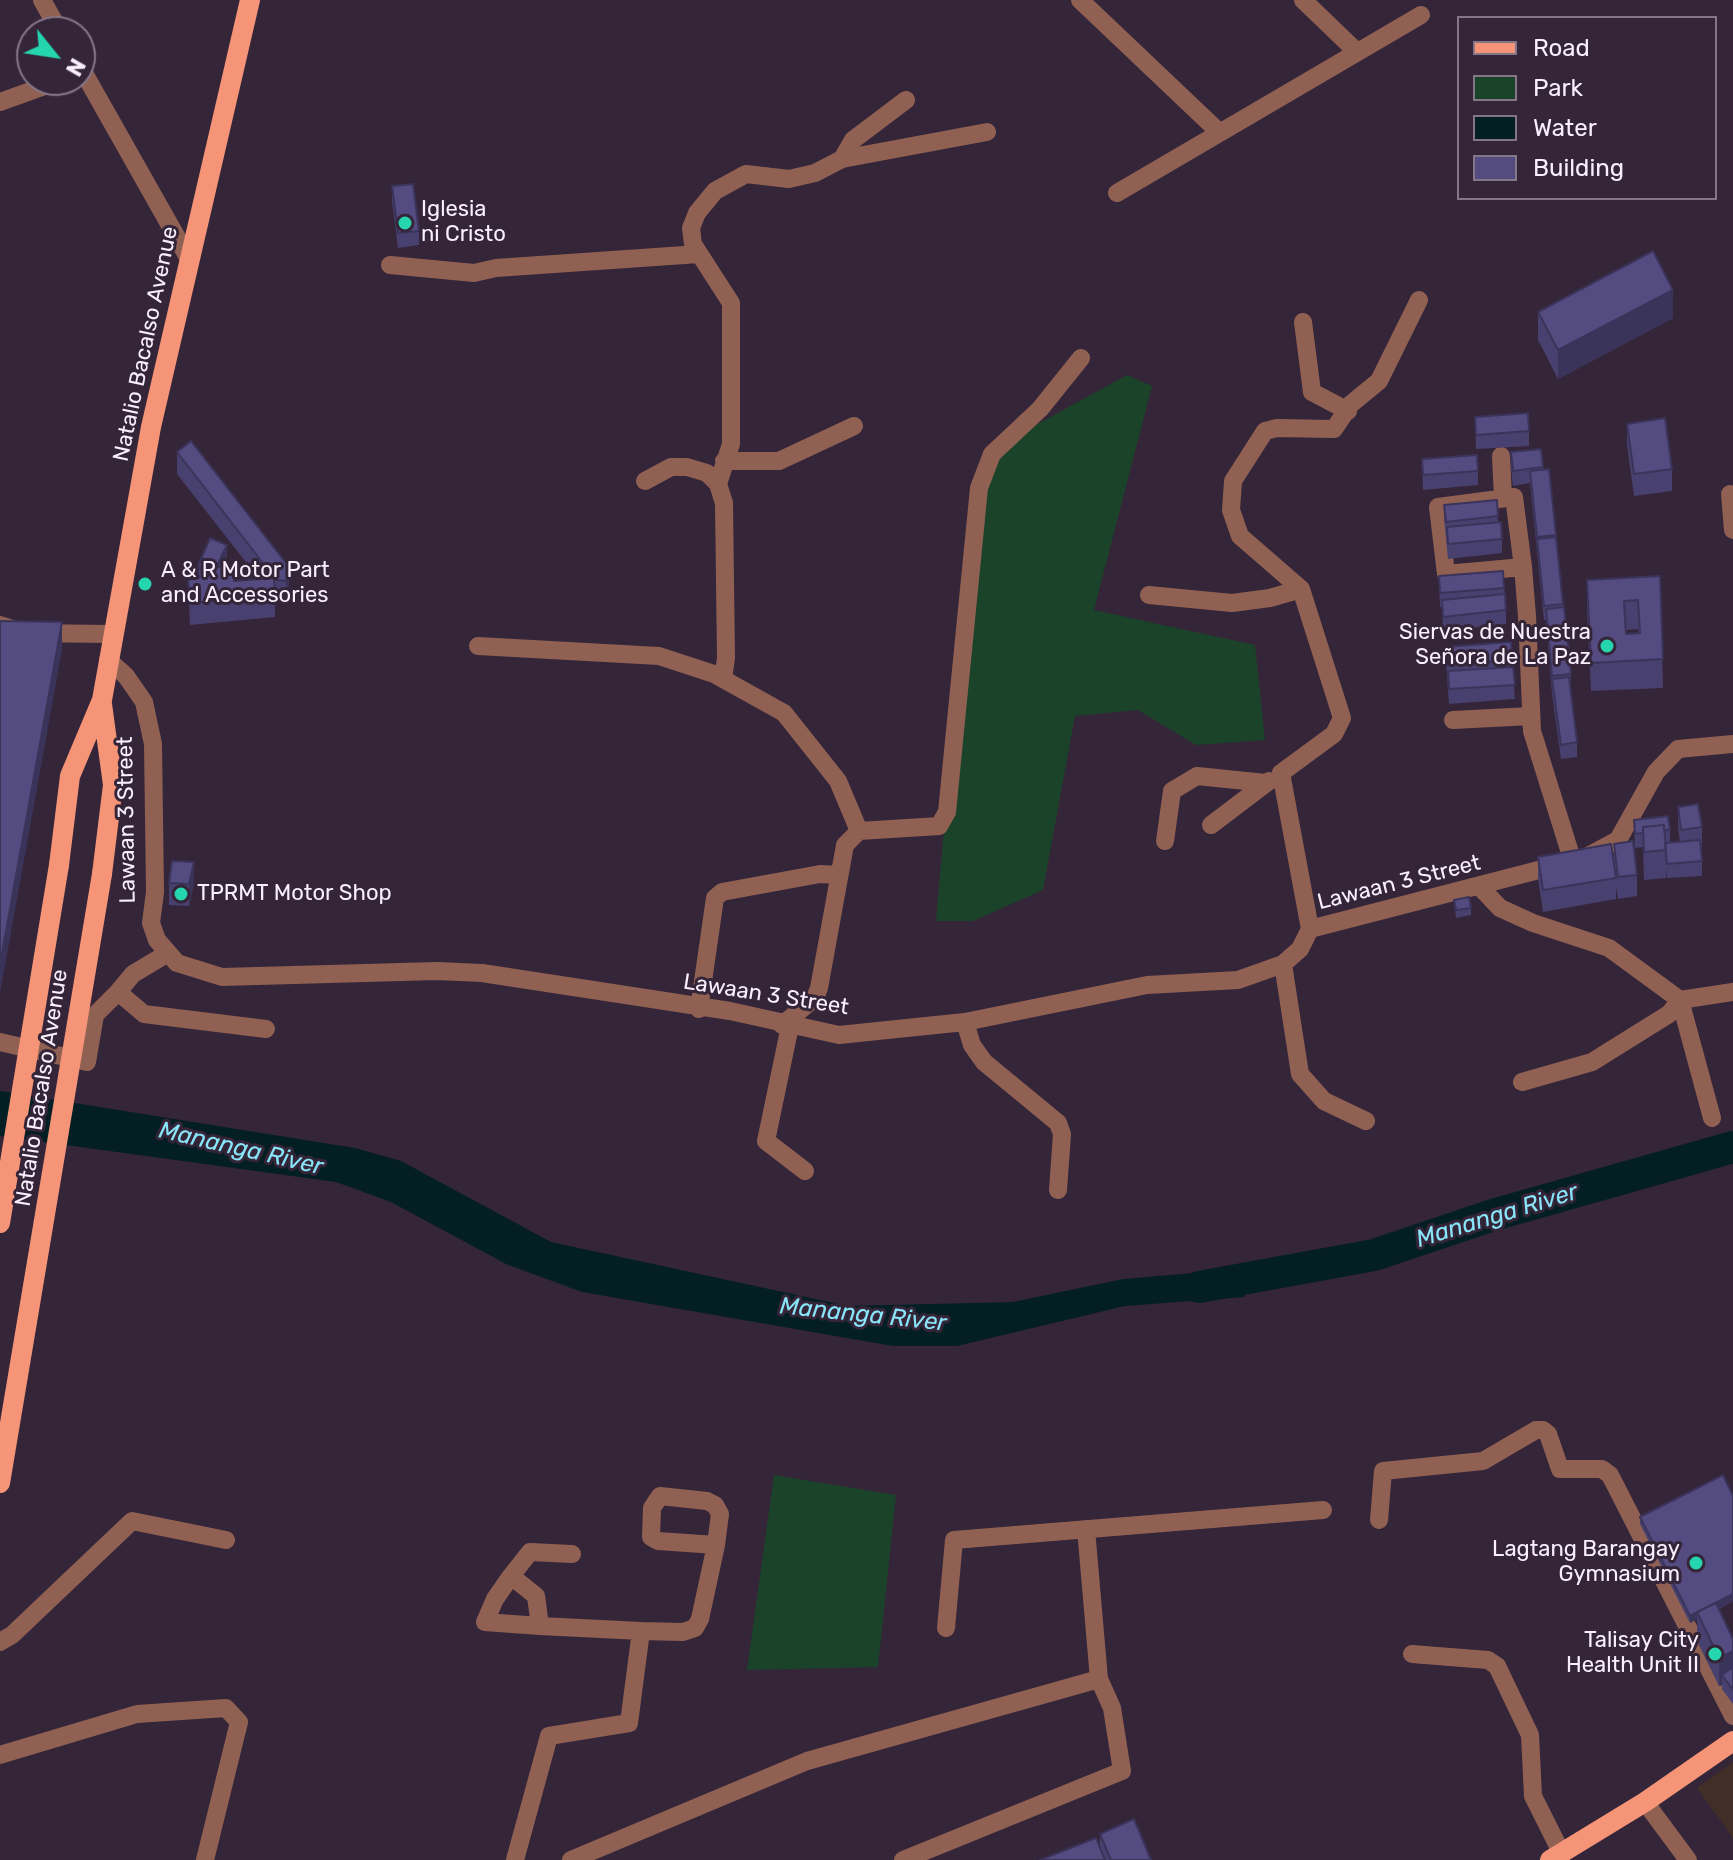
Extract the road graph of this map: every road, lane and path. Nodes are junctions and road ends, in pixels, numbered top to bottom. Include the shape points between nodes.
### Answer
1 (250, 0) edge
2 (1080, 0) edge
3 (1303, 0) edge
4 (1421, 15) dead end
5 (1357, 52) junction
6 (95, 96) edge
7 (906, 100) dead end
8 (987, 132) dead end
9 (1219, 132) junction
10 (842, 159) junction
11 (1117, 193) dead end
12 (699, 254) junction
13 (189, 259) junction
14 (390, 265) dead end
15 (1419, 300) dead end
16 (1303, 322) dead end
17 (1081, 358) dead end
18 (1348, 411) junction
19 (854, 426) dead end
20 (1501, 456) dead end
21 (724, 461) junction
22 (645, 481) dead end
23 (718, 484) junction
24 (1730, 494) dead end
25 (1503, 498) junction
26 (1733, 530) edge
27 (1523, 567) junction
28 (1301, 589) junction
29 (1149, 595) dead end
30 (0, 625) edge
31 (25, 633) junction
32 (111, 634) junction
33 (0, 641) edge
34 (478, 646) dead end
35 (108, 660) junction
36 (723, 679) junction
37 (102, 700) junction
38 (1531, 716) junction
39 (1453, 720) dead end
40 (1733, 744) edge
41 (1274, 778) junction
42 (1211, 825) dead end
43 (859, 831) junction
44 (1165, 841) dead end
45 (1572, 859) junction
46 (839, 875) junction
47 (1480, 887) junction
48 (1310, 929) junction
49 (168, 953) junction
50 (1283, 964) junction
51 (118, 992) junction
52 (1733, 992) edge
53 (1680, 1000) junction
54 (699, 1009) junction
55 (965, 1022) junction
56 (786, 1026) junction
57 (266, 1029) dead end
58 (0, 1042) edge
59 (1522, 1082) dead end
60 (1712, 1118) dead end
61 (1366, 1121) dead end
62 (805, 1171) dead end
63 (1058, 1190) dead end
64 (0, 1223) edge
65 (0, 1483) edge
66 (1323, 1510) dead end
67 (1379, 1520) dead end
68 (1086, 1529) junction
69 (226, 1540) dead end
70 (716, 1545) dead end
71 (572, 1554) dead end
72 (511, 1576) junction
73 (540, 1626) junction
74 (946, 1628) dead end
75 (641, 1631) junction
76 (0, 1642) edge
77 (1412, 1654) dead end
78 (1099, 1679) junction
79 (1733, 1716) edge
80 (1733, 1741) edge
81 (0, 1755) edge
82 (1645, 1802) junction
83 (1556, 1857) edge
84 (205, 1860) edge
85 (515, 1860) edge
86 (571, 1860) edge
87 (903, 1860) edge
88 (1688, 1860) edge

1 - 13 main road, Natalio Bacalso Avenue
2 - 9 street
3 - 5 street
4 - 5 street
5 - 9 street
6 - 13 street
7 - 10 street via 853,140
8 - 10 street
9 - 11 street
10 - 12 street via 789,179 746,174 730,180 697,213 691,228
12 - 14 street via 474,273
12 - 21 street via 731,303 731,444
13 - 32 main road, Natalio Bacalso Avenue
15 - 18 street via 1379,381
16 - 18 street via 1312,392
17 - 43 street via 1040,409 992,454 979,488 947,812 939,826
18 - 28 street via 1334,429 1265,431 1233,481 1231,510 1240,536
19 - 21 street via 779,461
20 - 25 street
21 - 23 street
22 - 23 street via 671,467 687,467 707,473
23 - 36 street via 724,503
24 - 26 street
25 - 27 street via 1514,497
25 - 27 street via 1438,507 1446,574
27 - 38 street via 1520,644
28 - 29 street via 1232,603
28 - 41 street via 1342,718 1334,734
30 - 31 street
31 - 32 street
31 - 33 street
32 - 35 main road, Natalio Bacalso Avenue
34 - 36 street via 659,656
35 - 37 main road, Natalio Bacalso Avenue
35 - 49 street, Lawaan 3 Street via 144,702 153,744 151,923
36 - 43 street via 784,713 838,781
37 - 64 main road, Natalio Bacalso Avenue, bridge via 70,776
37 - 65 main road, Natalio Bacalso Avenue, bridge via 113,785 102,874
38 - 39 street
38 - 45 street
40 - 45 street, Lawaan 3 Street via 1678,749 1656,772 1618,840 1598,853
41 - 42 street
41 - 44 street via 1197,776 1172,791
41 - 48 street
43 - 46 street via 845,845
45 - 47 street, Lawaan 3 Street
46 - 54 street via 764,884 715,898
46 - 56 street via 819,988
47 - 48 street, Lawaan 3 Street
47 - 53 street via 1500,908 1609,948
48 - 50 street, Lawaan 3 Street via 1300,949
49 - 51 street via 133,974
49 - 54 street, Lawaan 3 Street via 177,963 222,977 482,973
50 - 55 street, Lawaan 3 Street via 1238,980 1147,985
50 - 61 street via 1300,1074 1324,1101
51 - 57 street via 144,1014
51 - 58 street via 95,1015 87,1062
52 - 53 street
53 - 59 street via 1669,1014 1592,1062
53 - 60 street
54 - 56 street, Lawaan 3 Street
55 - 56 street, Lawaan 3 Street via 839,1035
55 - 63 street via 984,1062 1058,1123
56 - 62 street via 766,1141
66 - 68 street
67 - 79 street via 1383,1471 1483,1461 1543,1430 1560,1469 1602,1469 1610,1475
68 - 74 street via 954,1540
68 - 78 street
69 - 76 street via 132,1521
70 - 75 street via 695,1628
71 - 72 street via 530,1552
72 - 73 street via 536,1596
72 - 73 street via 485,1622
73 - 75 street
75 - 85 street via 629,1723 549,1736
77 - 83 street via 1488,1660 1497,1666 1530,1735 1533,1796
78 - 86 street via 807,1761
78 - 87 street via 1112,1708 1122,1771
80 - 82 main road
81 - 84 street via 137,1714 226,1708 239,1722
82 - 83 main road
82 - 88 street

